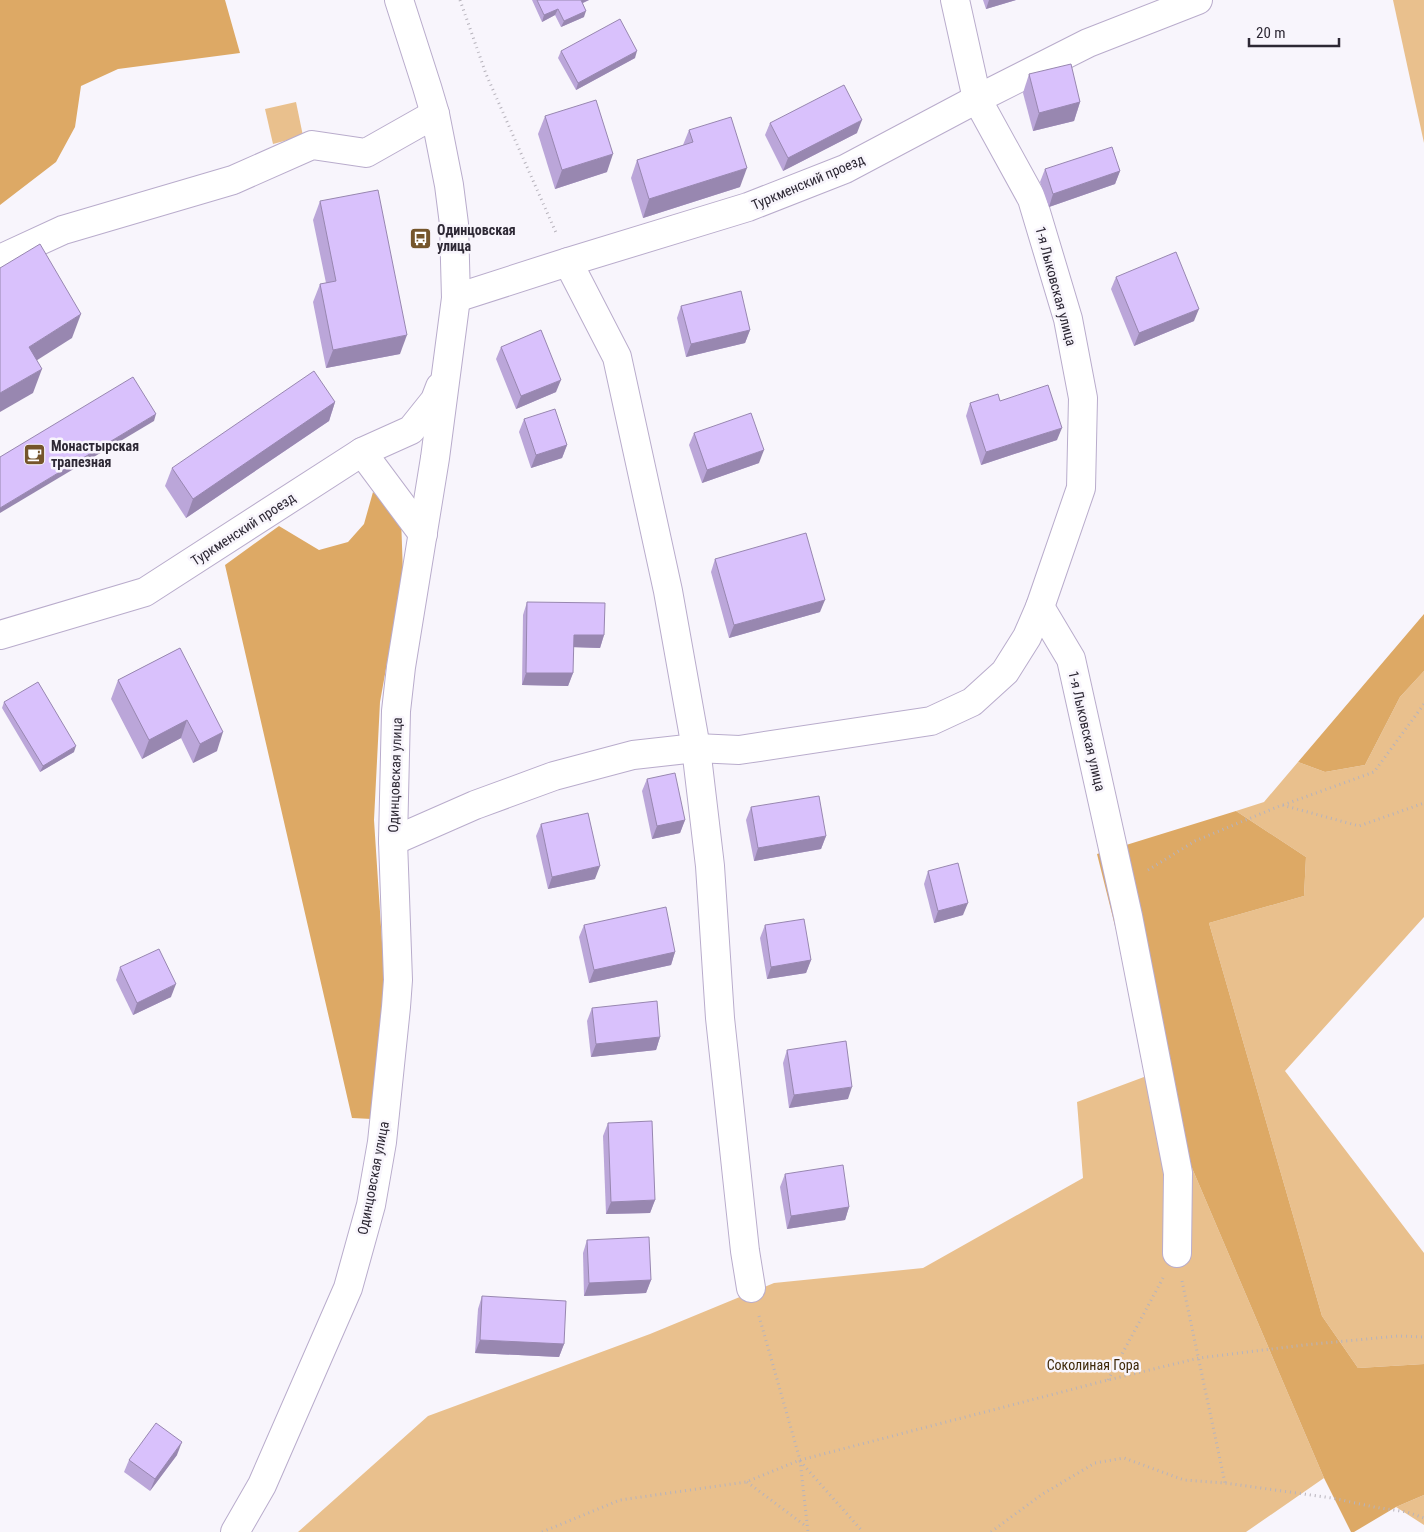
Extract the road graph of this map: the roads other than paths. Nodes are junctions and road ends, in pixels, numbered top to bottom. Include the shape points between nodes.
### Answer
1 (399, 0) edge
2 (955, 0) edge
3 (1198, 0) edge
4 (977, 99) junction
5 (435, 114) junction
6 (0, 259) edge
7 (568, 262) junction
8 (456, 298) junction
9 (448, 369) junction
10 (362, 452) junction
11 (423, 534) junction
12 (1040, 607) junction
13 (0, 636) edge
14 (696, 748) junction
15 (393, 841) junction
16 (1177, 1253) road end
17 (751, 1288) road end
18 (235, 1532) edge

1 - 5 street, Одинцовская улица
2 - 4 street, 1-я Лыковская улица
3 - 4 street, Туркменский проезд via 1088,43
4 - 7 street, Туркменский проезд via 845,169 748,207
4 - 12 street, 1-я Лыковская улица via 1032,199 1068,319 1083,398 1080,488
5 - 6 street via 366,153 312,145 233,180 63,230
5 - 8 street, Одинцовская улица via 454,224
7 - 8 street, Туркменский проезд
7 - 14 street via 617,358 668,591
8 - 9 street, Одинцовская улица
9 - 10 street, Туркменский проезд via 435,400 411,430
9 - 11 street, Одинцовская улица
10 - 11 street
10 - 13 street, Туркменский проезд via 145,592
11 - 15 street, Одинцовская улица via 396,711
12 - 14 street via 1027,637 1005,672 972,702 931,721 739,750
12 - 16 street, 1-я Лыковская улица via 1071,659 1122,885 1178,1173
14 - 15 street via 633,754 554,776 475,805
14 - 17 street via 710,866 720,1018
15 - 18 street, Одинцовская улица via 398,980 382,1142 370,1205 348,1288 262,1485

